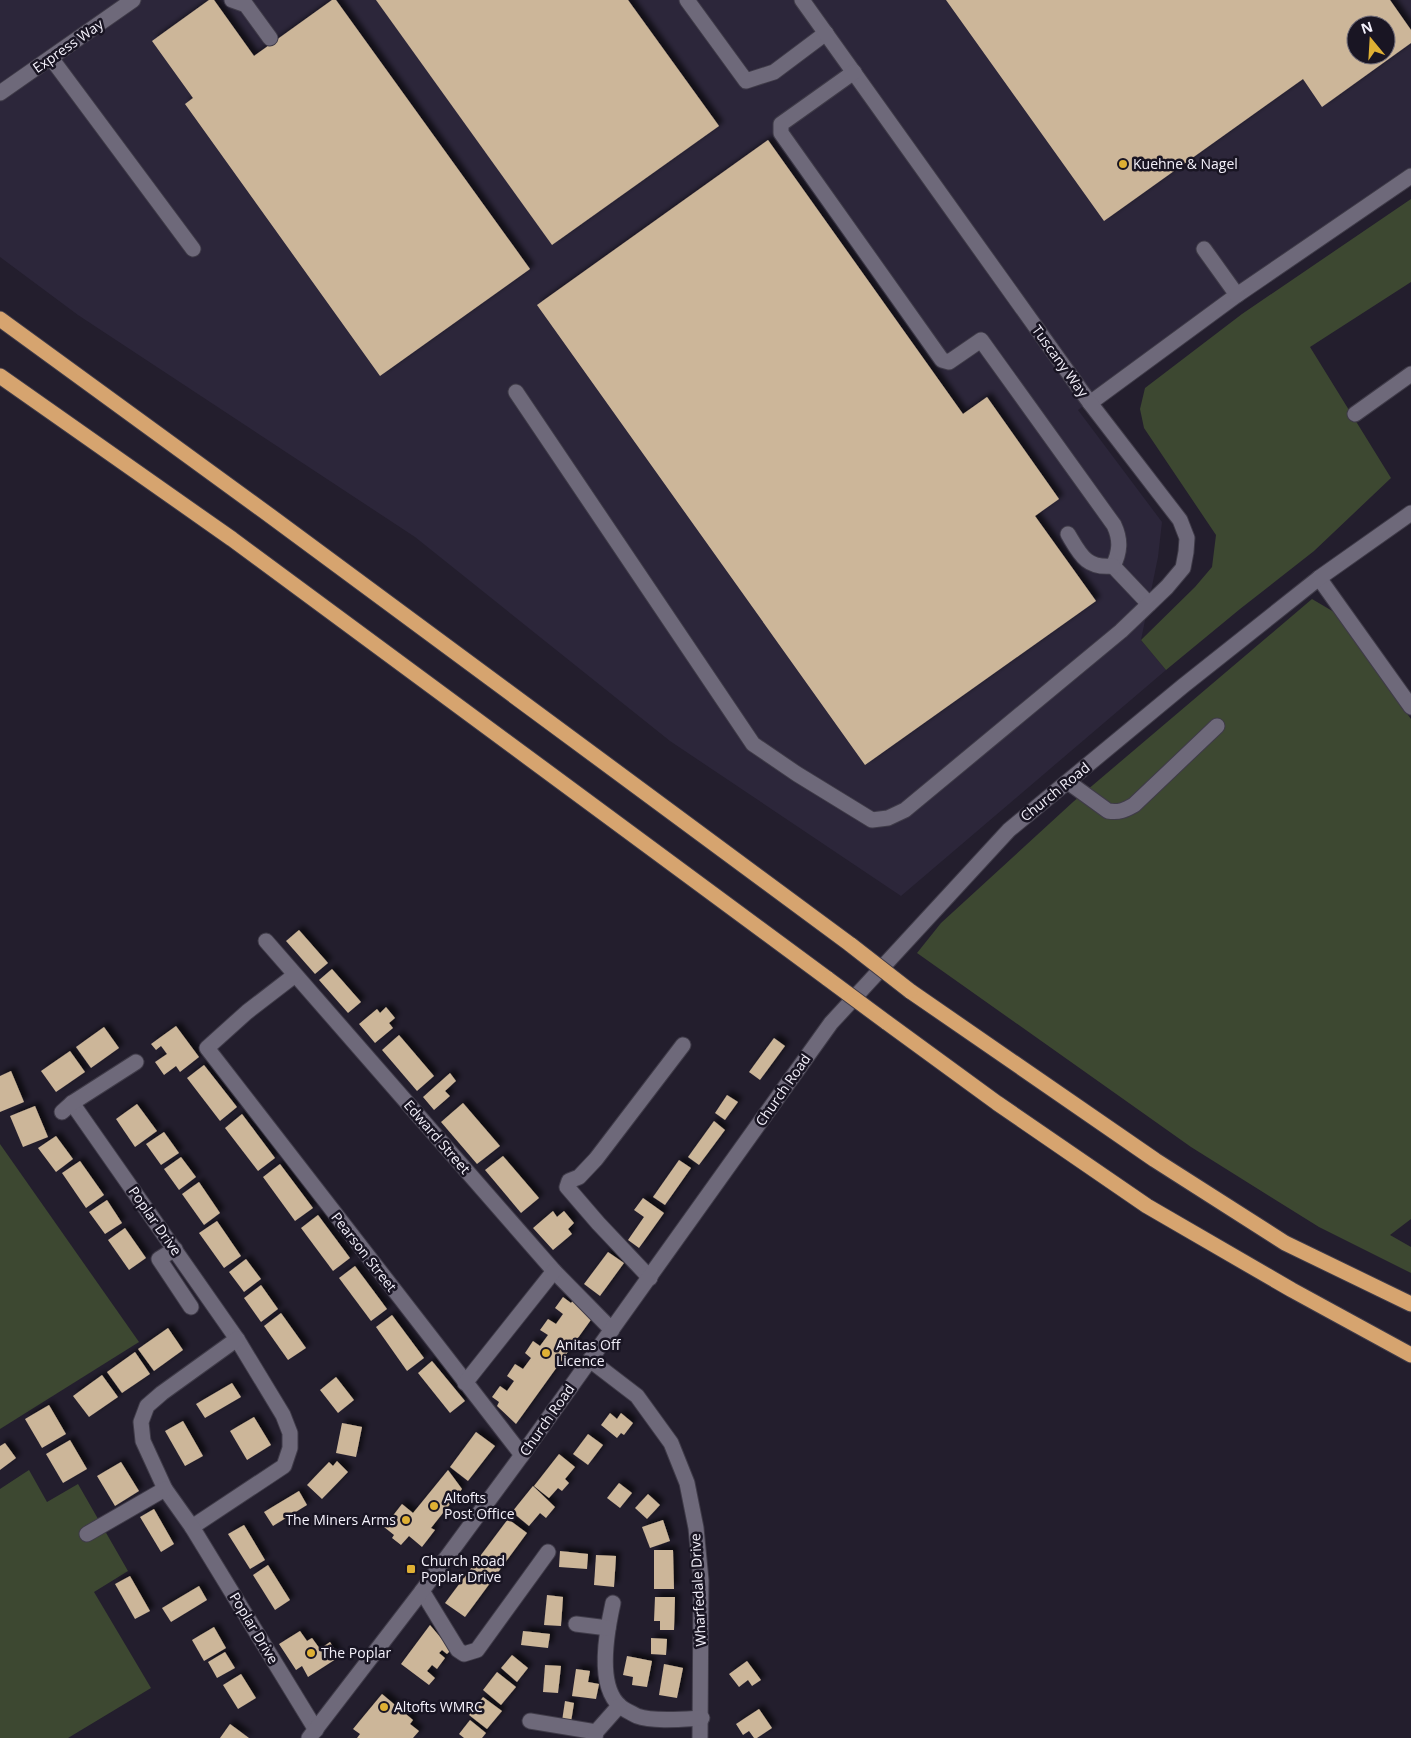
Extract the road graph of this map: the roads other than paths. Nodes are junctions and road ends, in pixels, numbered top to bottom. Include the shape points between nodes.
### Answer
1 (133, 0) edge
2 (232, 0) edge
3 (687, 0) edge
4 (802, 0) edge
5 (826, 33) junction
6 (270, 38) dead end
7 (51, 58) junction
8 (854, 72) junction
9 (1, 92) edge
10 (1411, 176) edge
11 (193, 248) dead end
12 (1204, 249) dead end
13 (1237, 295) junction
14 (0, 319) edge
15 (1411, 374) edge
16 (0, 376) edge
17 (516, 392) dead end
18 (1090, 403) junction
19 (1355, 414) dead end
20 (1411, 513) edge
21 (1068, 534) dead end
22 (1113, 566) junction
23 (1319, 578) junction
24 (1149, 604) junction
25 (1411, 707) edge
26 (1217, 726) dead end
27 (1068, 782) junction
28 (266, 941) dead end
29 (295, 975) junction
30 (683, 1045) dead end
31 (136, 1062) dead end
32 (175, 1249) junction
33 (554, 1271) junction
34 (650, 1278) junction
35 (1411, 1304) edge
36 (191, 1307) dead end
37 (612, 1330) junction
38 (237, 1339) junction
39 (1411, 1354) edge
40 (590, 1360) junction
41 (465, 1383) junction
42 (522, 1455) junction
43 (165, 1489) junction
44 (192, 1526) junction
45 (87, 1534) dead end
46 (548, 1552) dead end
47 (422, 1591) junction
48 (614, 1603) dead end
49 (576, 1624) dead end
50 (608, 1628) junction
51 (619, 1706) junction
52 (702, 1718) junction
53 (530, 1721) dead end
54 (554, 1732) edge
55 (313, 1734) edge
56 (595, 1735) edge
57 (700, 1738) edge

1 - 7 street, Express Way
2 - 6 street via 246,5
3 - 5 street via 746,81 774,72
4 - 5 street, Tuscany Way
5 - 8 street, Tuscany Way
7 - 9 street, Express Way
7 - 11 street
8 - 18 street, Tuscany Way
8 - 22 street via 781,124 781,132 942,360 949,362 981,340 1114,525 1120,552
10 - 13 street, Tuscany Way
12 - 13 street
13 - 18 street, Tuscany Way
14 - 35 highway, bridge via 281,523 910,991 1155,1160 1285,1243
15 - 19 street
16 - 39 highway, bridge via 232,539 997,1103 1147,1206
17 - 24 street via 753,744 872,820 888,818 905,810 1121,631
18 - 24 street via 1170,506 1187,538 1183,568
20 - 23 street, Church Road
21 - 22 street via 1087,561 1104,567
22 - 24 street
23 - 25 street
23 - 27 street, Church Road
26 - 27 street via 1134,805 1123,811 1108,811
27 - 34 street, Church Road via 1009,830 831,1023
28 - 29 street, Edward Street
29 - 33 street, Edward Street
29 - 41 street, Pearson Street via 207,1048
30 - 34 street via 596,1159 567,1187
31 - 32 street, Poplar Drive via 67,1108
32 - 36 street via 158,1259
32 - 38 street, Poplar Drive
33 - 37 street, Edward Street
33 - 41 street
34 - 37 street, Church Road
37 - 40 street, Church Road
38 - 43 street, Poplar Drive via 147,1406 141,1422 143,1441
38 - 44 street, Poplar Drive via 283,1415 290,1433 290,1448 284,1466
40 - 42 street, Church Road
40 - 52 street, Wharfedale Drive via 637,1396 671,1443 687,1483 701,1580
41 - 42 street, Pearson Street
42 - 47 street, Church Road
43 - 44 street, Poplar Drive
43 - 45 street
44 - 55 street, Poplar Drive
46 - 47 street via 477,1650 464,1654 458,1650
47 - 55 street, Church Road
48 - 50 street
49 - 50 street
50 - 51 street via 606,1673 610,1691
51 - 52 street via 638,1716 665,1720
51 - 56 street
52 - 57 street, Wharfedale Drive
53 - 54 street
54 - 56 street

